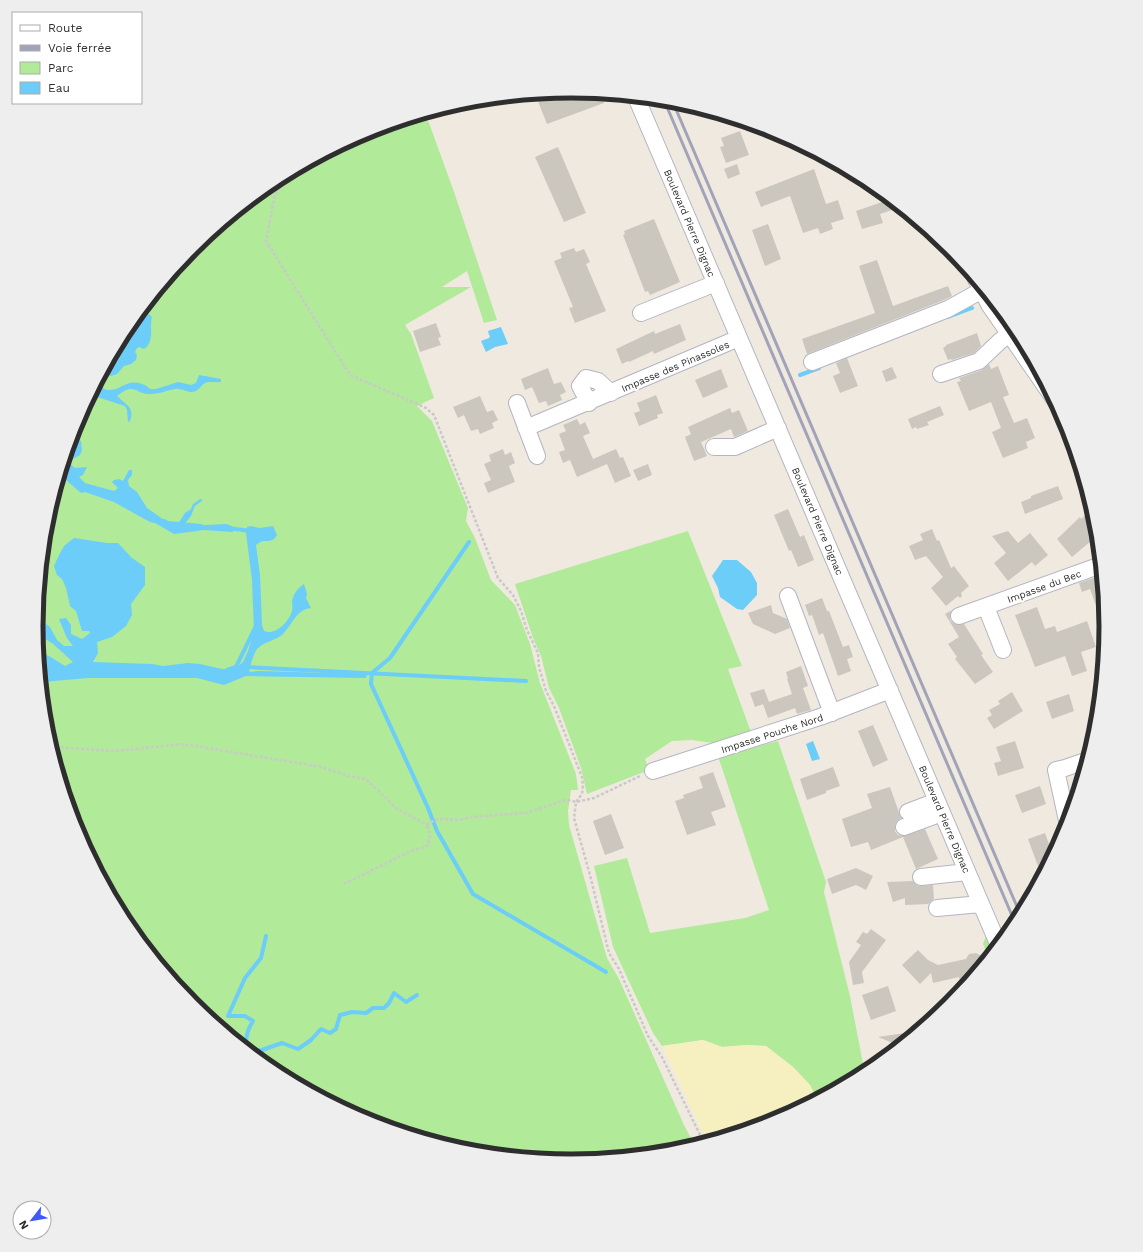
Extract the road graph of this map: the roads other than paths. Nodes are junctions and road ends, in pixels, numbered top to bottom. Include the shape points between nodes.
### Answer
1 (638, 102) edge
2 (716, 283) junction
3 (977, 287) edge
4 (987, 299) edge
5 (641, 313) dead end
6 (1009, 334) junction
7 (739, 338) junction
8 (812, 362) dead end
9 (1032, 368) edge
10 (941, 374) dead end
11 (611, 393) junction
12 (517, 403) dead end
13 (589, 403) junction
14 (526, 428) junction
15 (778, 428) junction
16 (714, 447) dead end
17 (537, 456) dead end
18 (1096, 567) edge
19 (788, 596) dead end
20 (986, 607) junction
21 (959, 616) dead end
22 (1003, 650) dead end
23 (890, 690) junction
24 (832, 713) junction
25 (1082, 762) edge
26 (654, 772) road end
27 (939, 807) junction
28 (1065, 813) edge
29 (906, 820) dead end
30 (967, 872) junction
31 (921, 877) dead end
32 (981, 904) junction
33 (937, 908) dead end
34 (996, 941) edge

1 - 2 street, Boulevard Pierre Dignac
2 - 5 street
2 - 7 street, Boulevard Pierre Dignac
3 - 8 street via 948,309
4 - 6 street
6 - 9 street
6 - 10 street via 979,361
7 - 11 street, Impasse des Pinassoles
7 - 15 street, Boulevard Pierre Dignac
11 - 13 street, Impasse des Pinassoles
11 - 13 street, Impasse des Pinassoles via 598,382 586,378 580,386
12 - 14 street
13 - 14 street, Impasse des Pinassoles
14 - 17 street
15 - 16 street via 735,447
15 - 23 street, Boulevard Pierre Dignac
18 - 20 street, Impasse du Bec
19 - 24 street
20 - 21 street, Impasse du Bec
20 - 22 street
23 - 24 street, Impasse Pouche Nord
23 - 27 street, Boulevard Pierre Dignac
24 - 26 street, Impasse Pouche Nord
25 - 28 street via 1056,770
27 - 29 street
27 - 30 street, Boulevard Pierre Dignac
30 - 31 street
30 - 32 street, Boulevard Pierre Dignac
32 - 33 street
32 - 34 street, Boulevard Pierre Dignac

